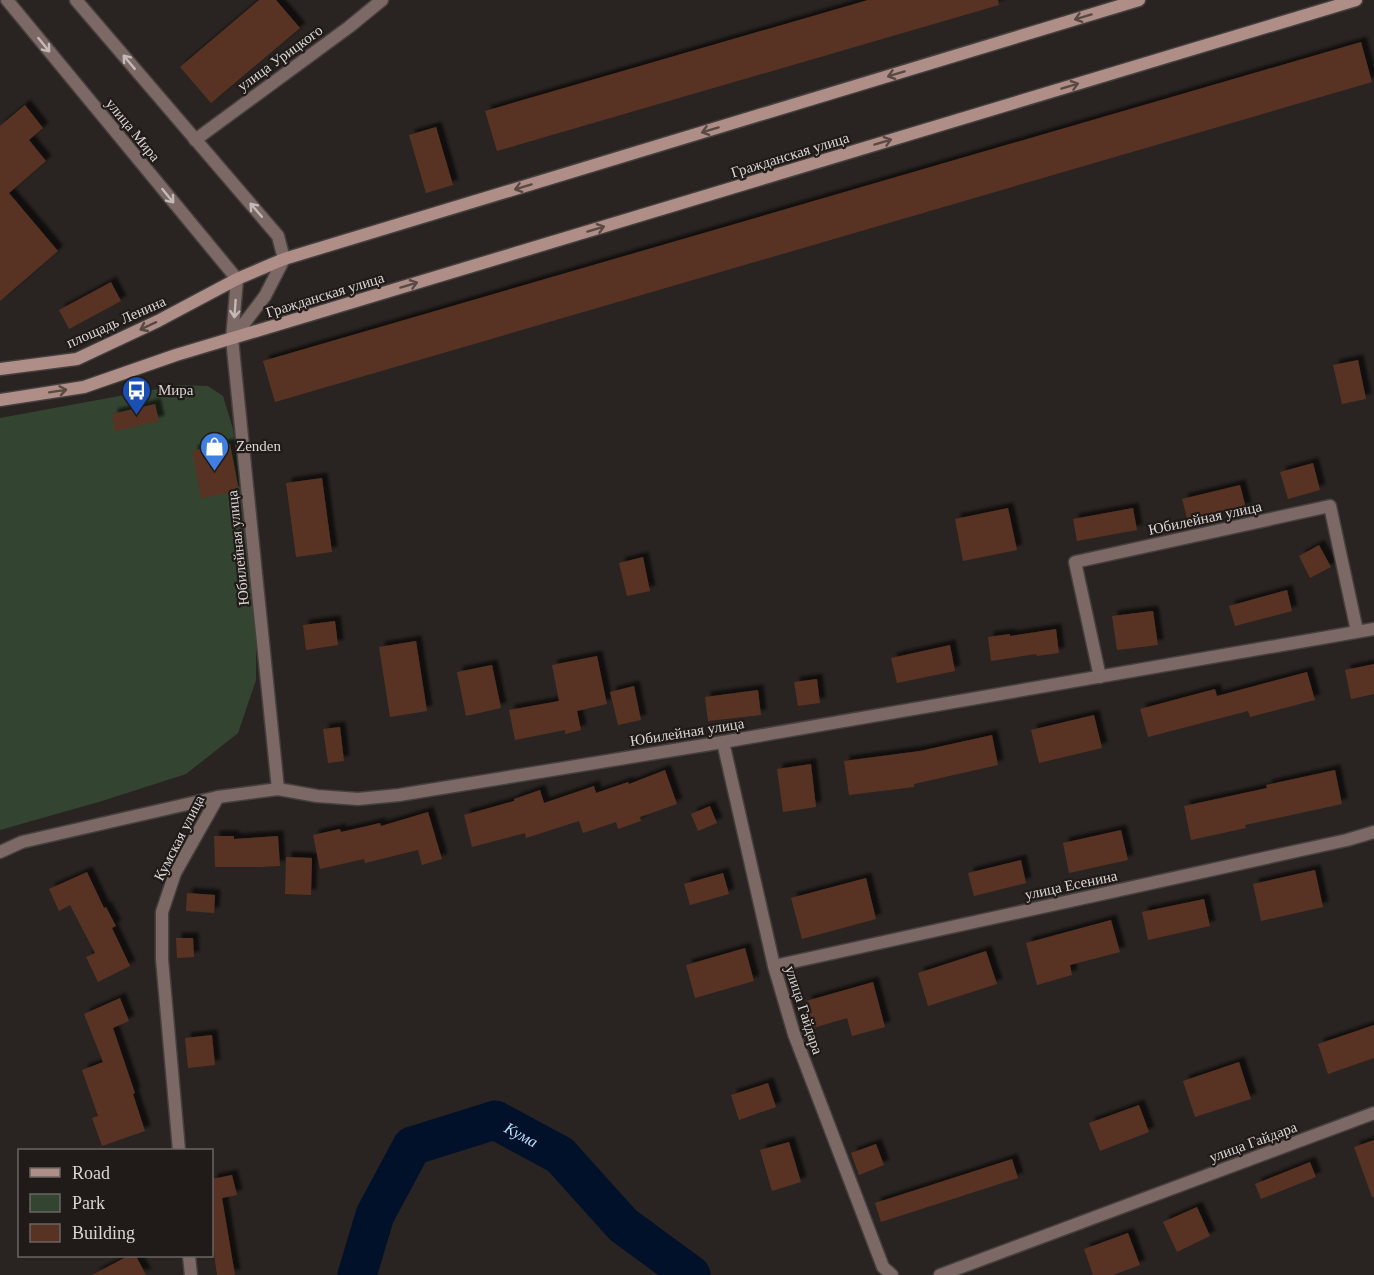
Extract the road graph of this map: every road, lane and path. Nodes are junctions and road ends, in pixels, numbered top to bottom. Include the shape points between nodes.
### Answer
1 (7, 0) edge
2 (76, 0) edge
3 (382, 0) edge
4 (1139, 0) edge
5 (1356, 0) edge
6 (195, 140) junction
7 (284, 259) junction
8 (237, 279) junction
9 (232, 339) junction
10 (0, 369) edge
11 (0, 400) edge
12 (1374, 629) edge
13 (1358, 631) junction
14 (1100, 677) junction
15 (723, 742) junction
16 (278, 789) junction
17 (218, 797) junction
18 (1374, 832) edge
19 (0, 852) edge
20 (774, 966) junction
21 (1374, 1113) edge
22 (179, 1149) edge
23 (189, 1257) edge
24 (191, 1275) edge
25 (892, 1275) edge
26 (940, 1275) edge

1 -> 8 street, улица Мира
6 -> 2 street
3 - 6 street, улица Урицкого
4 -> 7 street
9 -> 5 street, Гражданская улица
7 -> 6 street via 278,236
7 - 8 street
7 - 9 street via 265,296
8 -> 9 street, Юбилейная улица
8 -> 10 street, площадь Ленина via 77,359
11 -> 9 street via 84,387
9 - 16 street, Юбилейная улица
12 - 13 street, Юбилейная улица
13 - 14 street, Юбилейная улица
13 - 14 street, Юбилейная улица via 1330,506 1075,562
14 - 15 street, Юбилейная улица
15 - 16 street, Юбилейная улица via 399,795 358,799
15 - 20 street, улица Гайдара
16 - 17 street, Юбилейная улица
17 - 19 street, Кумская улица via 22,842
17 - 22 street, Кумская улица via 175,873 162,912 162,959
18 - 20 street, улица Есенина
20 - 25 street, улица Гайдара via 794,1034 883,1267
21 - 26 street, улица Гайдара
23 - 24 street

